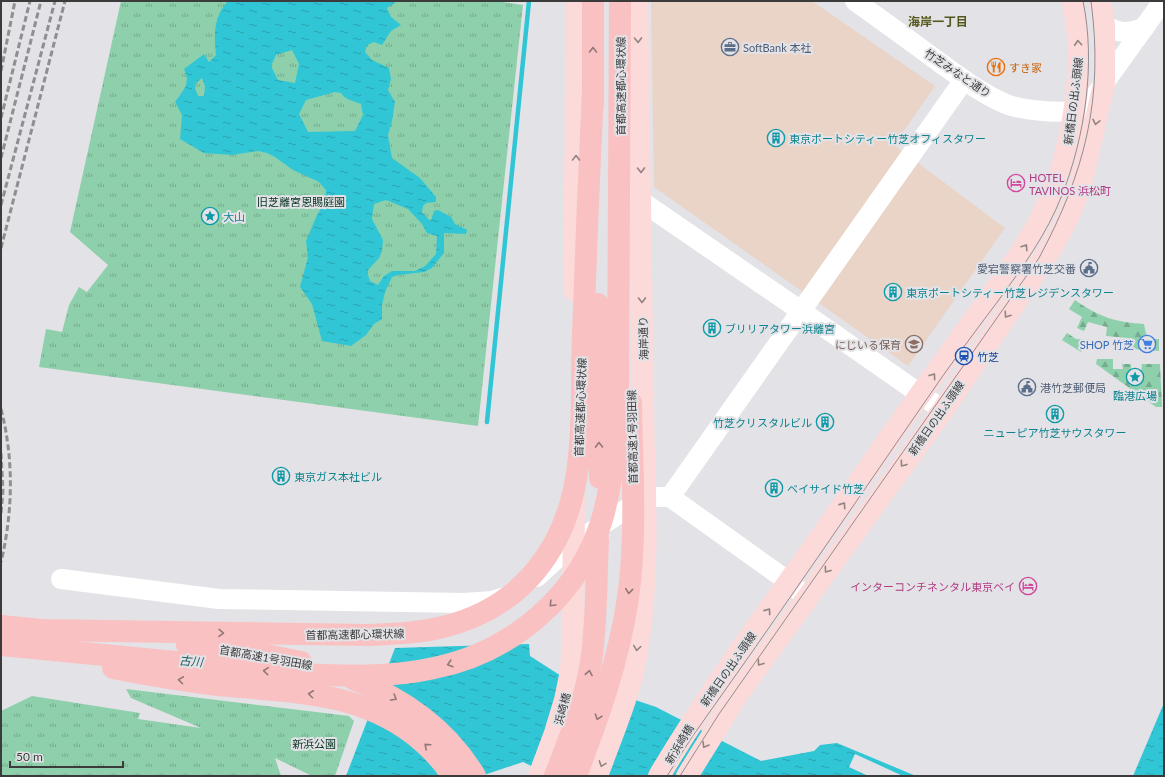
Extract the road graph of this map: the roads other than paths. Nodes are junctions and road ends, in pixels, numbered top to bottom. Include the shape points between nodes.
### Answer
1 (577, 1) edge
2 (592, 1) edge
3 (620, 1) edge
4 (637, 1) edge
5 (855, 1) edge
6 (1073, 1) edge
7 (1100, 1) edge
8 (1163, 1) edge
9 (1104, 25) junction
10 (1145, 27) junction
11 (576, 40) junction
12 (964, 80) junction
13 (1104, 84) junction
14 (593, 89) junction
15 (620, 90) junction
16 (1074, 110) junction
17 (641, 201) junction
18 (802, 311) junction
19 (920, 394) junction
20 (943, 410) junction
21 (645, 497) junction
22 (670, 497) junction
23 (574, 543) junction
24 (61, 578) dead end
25 (789, 582) junction
26 (807, 598) junction
27 (1, 626) edge
28 (42, 630) junction
29 (1, 645) edge
30 (698, 713) joint
31 (724, 715) joint
32 (545, 774) edge
33 (452, 776) edge
34 (475, 776) edge
35 (576, 776) edge
36 (597, 776) edge
37 (659, 776) edge
38 (687, 776) edge

1 - 11 main road
2 - 11 main road
14 -> 2 highway, 首都高速都心環状線
3 - 15 highway, 首都高速都心環状線
4 -> 17 main road, 海岸通り
5 - 12 street, 竹芝みなと通り
16 -> 6 main road, 新橋日の出ふ頭線 via 1079,53
7 - 9 main road, 新橋日の出ふ頭線
8 - 10 street
9 - 10 street via 1114,31 1126,33
9 - 13 main road, 新橋日の出ふ頭線
10 - 13 street
23 -> 11 main road
12 - 16 street, 竹芝みなと通り via 1007,105 1024,109
12 - 18 street
13 - 16 street via 1087,104
13 -> 20 main road, 新橋日の出ふ頭線 via 1079,191 1065,224
28 -> 14 highway, 首都高速都心環状線 via 369,635 413,633 444,627 472,617 503,600 529,579 545,558 564,524 578,466
32 -> 14 highway, 首都高速都心環状線 via 578,714 591,662 595,612 600,482
15 -> 29 highway, 首都高速都心環状線 via 618,381 613,471 602,517 585,559 565,590 540,616 508,639 470,658 435,668 372,676 299,674
15 -> 35 highway, 首都高速1号羽田線 via 630,372 633,505 631,570 615,662
19 -> 16 main road, 新橋日の出ふ頭線 via 1034,233 1060,171
17 - 18 street
17 -> 21 main road, 海岸通り
18 - 19 street
18 - 22 street
19 - 20 street
25 -> 19 main road, 新橋日の出ふ頭線
20 -> 26 main road, 新橋日の出ふ頭線
21 - 22 street
21 - 23 street
21 -> 36 main road, 海岸通り via 644,578 640,628 632,674 623,705
22 - 25 street
23 - 24 street via 542,574 516,593 492,601 464,603 219,599
23 - 32 main road, 浜崎橋 via 571,671 566,700
25 - 26 street
30 -> 25 main road, 新橋日の出ふ頭線
26 -> 31 main road, 新橋日の出ふ頭線
27 - 28 highway, 首都高速都心環状線
28 -> 34 highway, 首都高速1号羽田線 via 256,653 322,668 369,685 420,715 446,737
33 -> 29 highway, 首都高速都心環状線 via 433,751 408,731 378,713 343,700 170,679
30 - 37 main road, 新浜崎橋
31 -> 38 main road, 新浜崎橋

